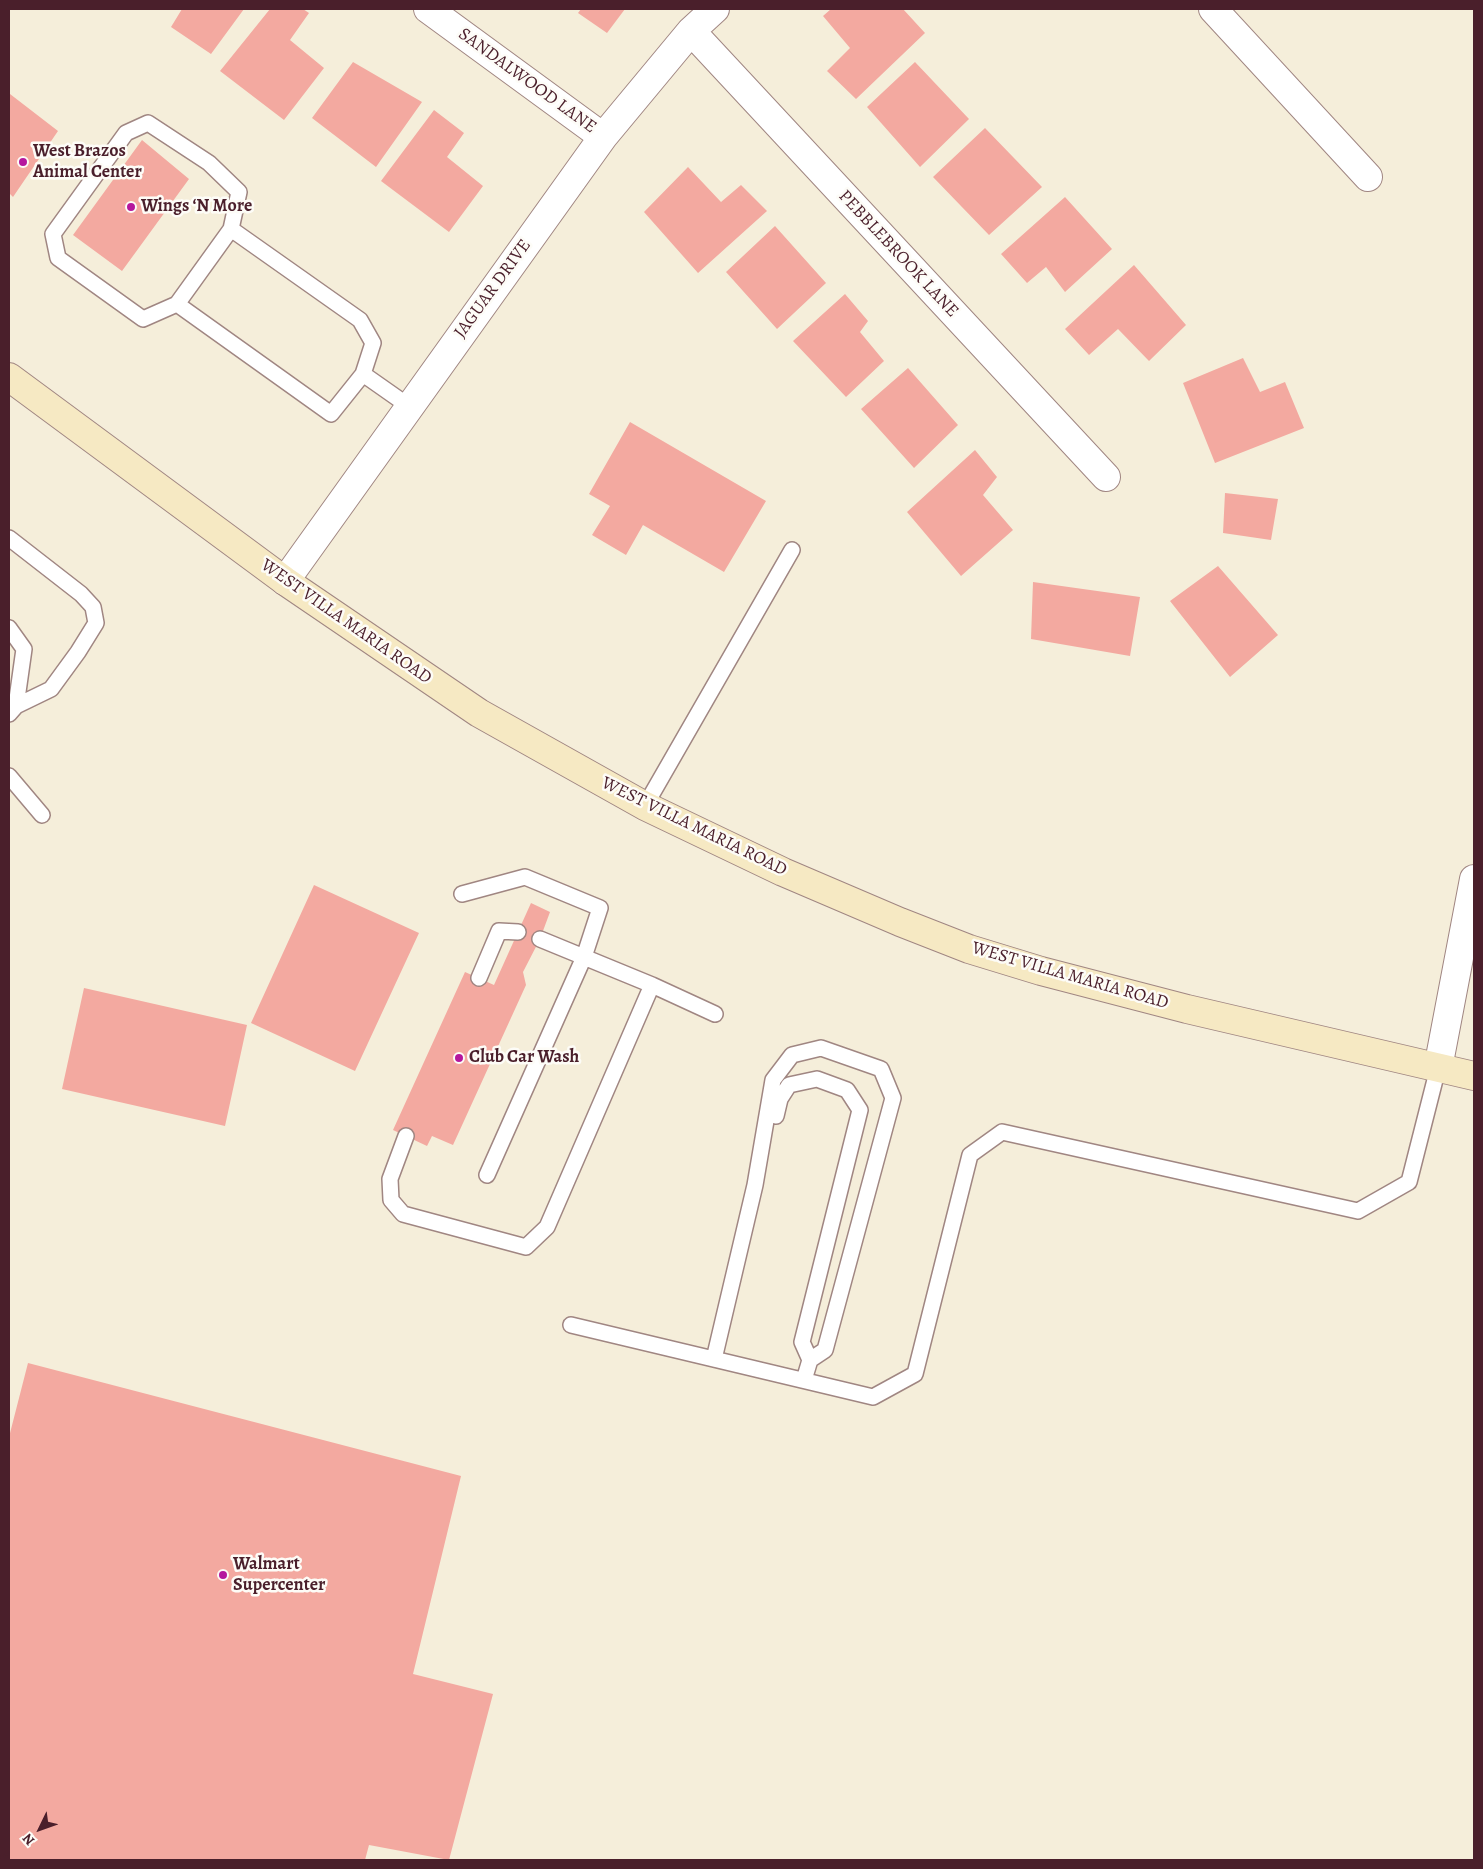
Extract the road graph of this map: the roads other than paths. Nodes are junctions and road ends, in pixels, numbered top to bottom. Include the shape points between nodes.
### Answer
1 (428, 9) edge
2 (715, 9) edge
3 (1213, 9) edge
4 (691, 31) junction
5 (603, 136) junction
6 (1368, 177) dead end
7 (231, 229) junction
8 (177, 304) junction
9 (363, 374) junction
10 (9, 377) edge
11 (410, 407) junction
12 (1106, 477) dead end
13 (9, 538) edge
14 (792, 550) dead end
15 (285, 581) junction
16 (9, 628) edge
17 (12, 710) edge
18 (9, 776) edge
19 (645, 806) junction
20 (42, 814) dead end
21 (1474, 879) edge
22 (462, 894) dead end
23 (518, 932) dead end
24 (540, 939) dead end
25 (584, 957) junction
26 (479, 978) dead end
27 (652, 984) junction
28 (714, 1014) dead end
29 (1438, 1068) junction
30 (1474, 1076) edge
31 (406, 1136) dead end
32 (487, 1175) dead end
33 (755, 1185) junction
34 (571, 1324) dead end
35 (714, 1359) junction
36 (810, 1360) junction
37 (804, 1380) junction

1 - 5 street, SANDALWOOD LANE
2 - 4 street, JAGUAR DRIVE
3 - 6 street
4 - 5 street, JAGUAR DRIVE
4 - 12 street, PEBBLEBROOK LANE
5 - 11 street, JAGUAR DRIVE
7 - 8 lane
7 - 8 lane via 239,192 210,164 148,123 126,133 53,234 58,258 143,320
7 - 9 lane via 360,320 373,344
8 - 9 lane via 331,414
9 - 11 lane
10 - 15 main road, WEST VILLA MARIA ROAD
11 - 15 street, JAGUAR DRIVE
13 - 17 lane via 81,594 93,607 96,623 51,689
14 - 19 lane
15 - 19 main road, WEST VILLA MARIA ROAD via 479,712
16 - 17 lane via 24,648
18 - 20 lane
19 - 29 main road, WEST VILLA MARIA ROAD via 782,872 969,948 1040,971 1187,1009
21 - 29 street
22 - 25 lane via 525,877 600,908
23 - 26 lane via 499,932
24 - 25 lane
25 - 27 lane
25 - 32 lane
27 - 28 lane
27 - 31 lane via 547,1227 526,1247 403,1214 391,1200 390,1179
29 - 30 main road, WEST VILLA MARIA ROAD
29 - 37 lane via 1409,1182 1358,1211 1002,1132 970,1155 915,1374 872,1397
33 - 35 lane
33 - 36 lane via 766,1170 780,1098 789,1085 817,1079 847,1090 860,1110 802,1342
33 - 36 lane via 773,1080 792,1055 821,1048 881,1069 893,1098 825,1350
34 - 35 lane
35 - 37 lane
36 - 37 lane

